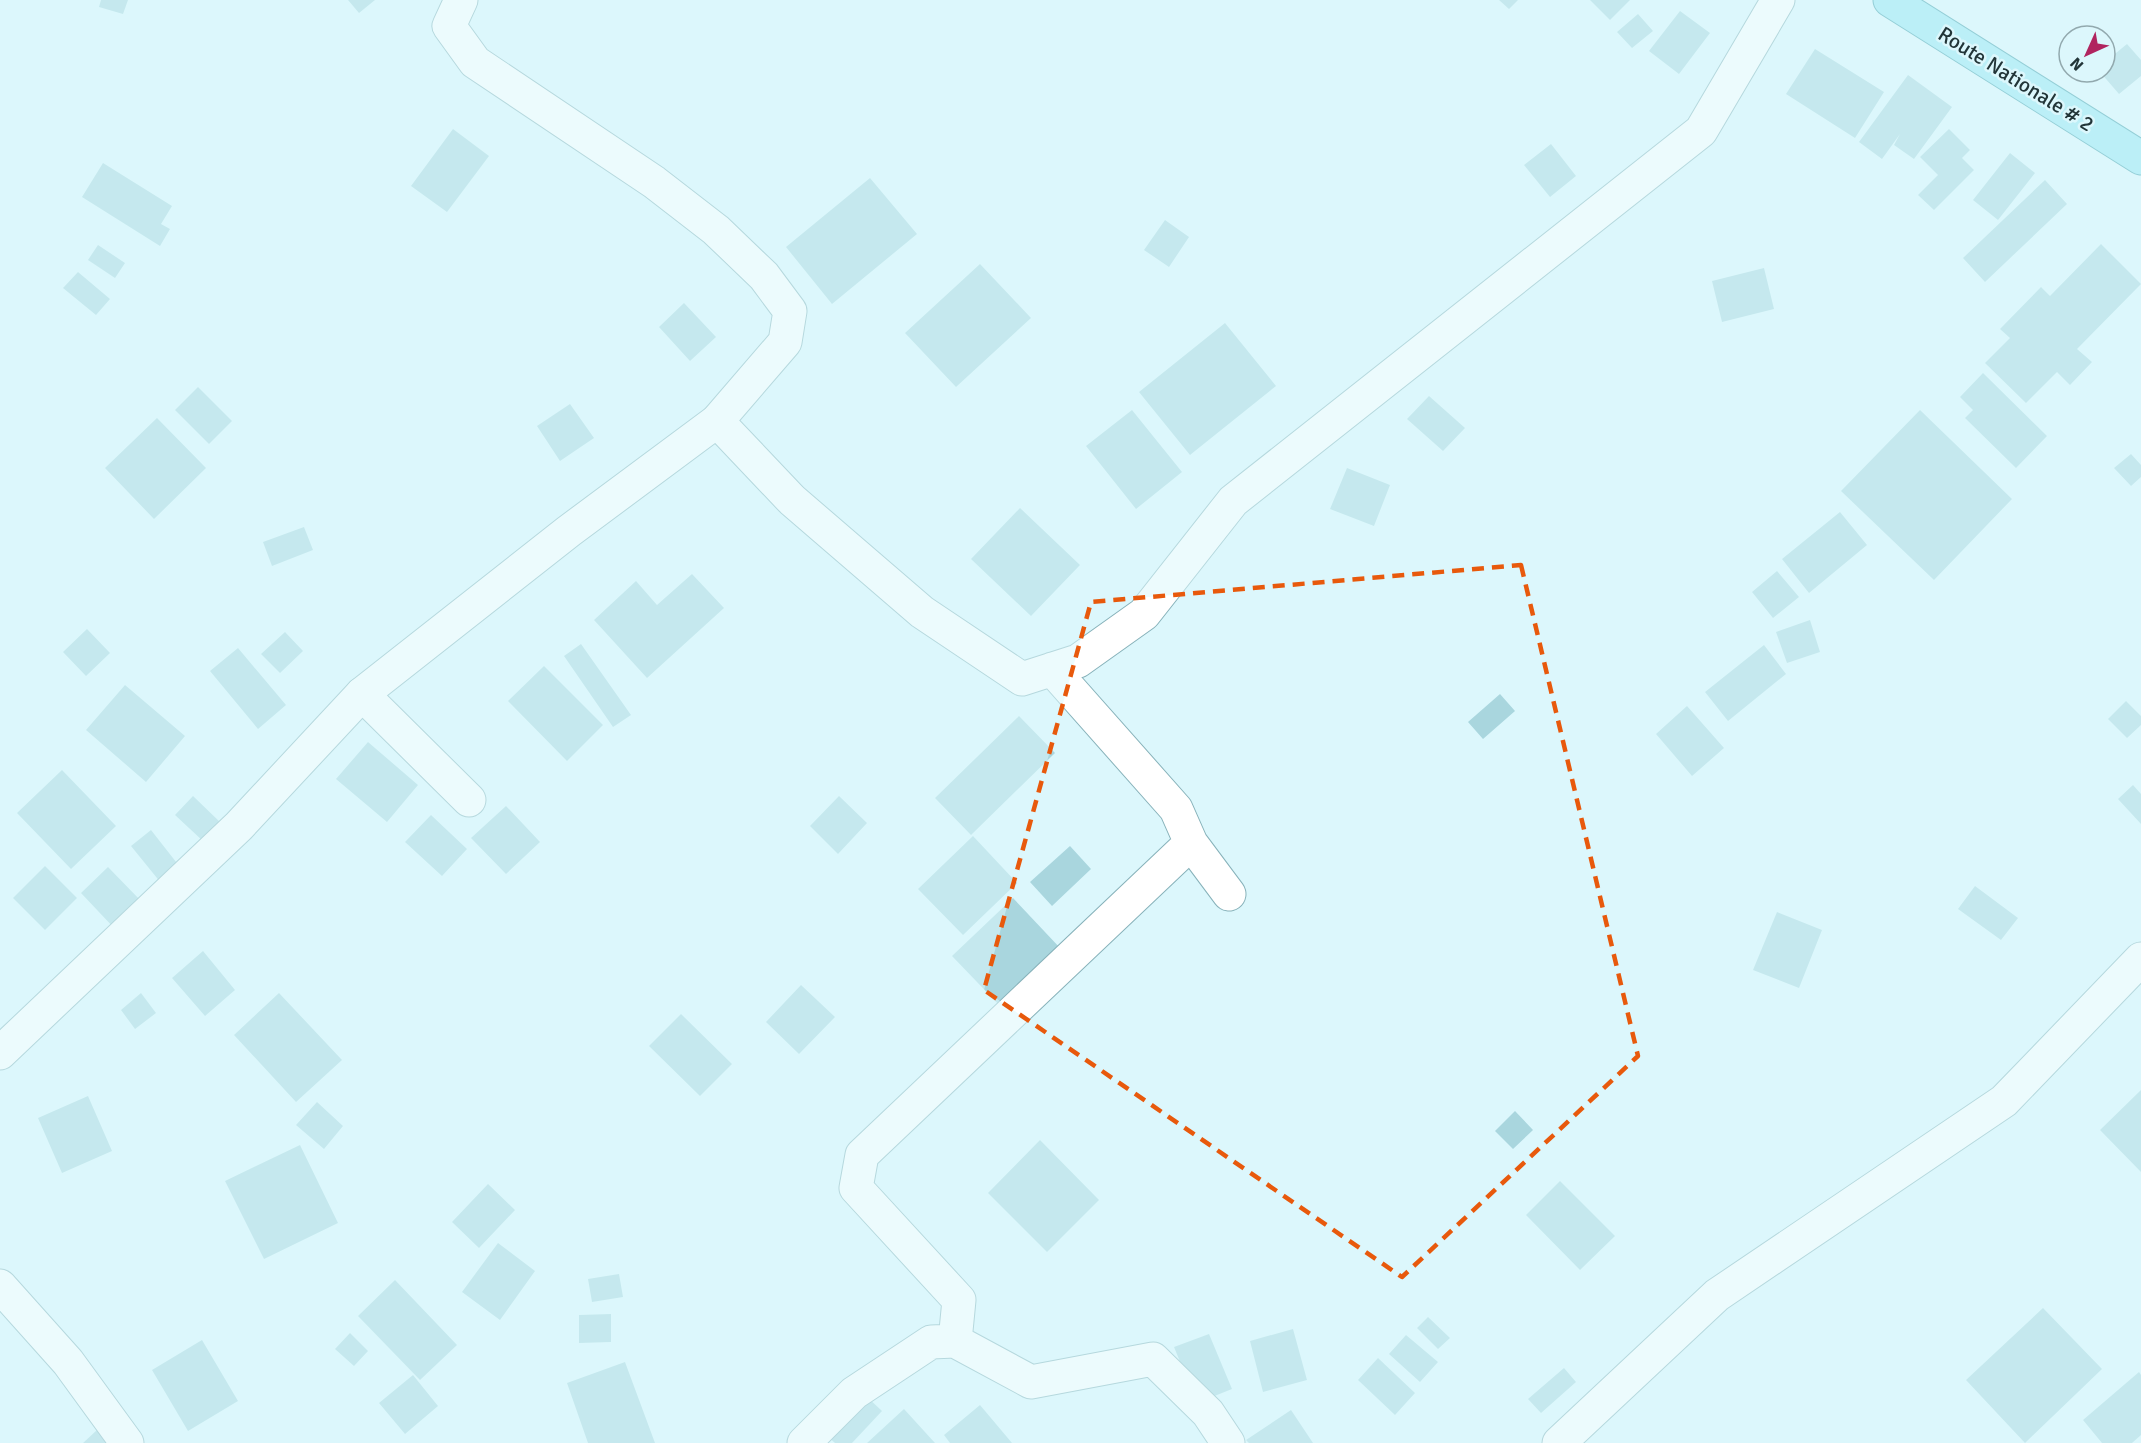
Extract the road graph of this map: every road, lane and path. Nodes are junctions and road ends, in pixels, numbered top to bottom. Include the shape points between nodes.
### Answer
1 (461, 0) edge
2 (1778, 0) edge
3 (1890, 0) edge
4 (2141, 158) edge
5 (717, 421) junction
6 (1052, 669) junction
7 (362, 694) junction
8 (469, 800) dead end
9 (1191, 843) junction
10 (1229, 894) dead end
11 (2141, 959) edge
12 (0, 1053) edge
13 (0, 1287) edge
14 (955, 1341) junction
15 (127, 1443) edge
16 (804, 1443) edge
17 (1228, 1443) edge
18 (1559, 1443) edge

1 - 5 street via 449,26 475,62 654,182 716,230 764,276 790,311 785,342
2 - 6 street via 1701,131 1233,501 1144,614 1078,661
3 - 4 main road, Route Nationale # 2
5 - 6 street via 792,500 922,612 1022,679
5 - 7 street via 569,531
6 - 9 street via 1176,809
7 - 8 street
7 - 12 street via 239,826
9 - 10 street
9 - 14 street via 862,1155 856,1188 958,1300
11 - 18 street via 2004,1101 1717,1295
13 - 15 street via 68,1362
14 - 16 street via 931,1342 854,1393
14 - 17 street via 1031,1382 1153,1359 1208,1413

